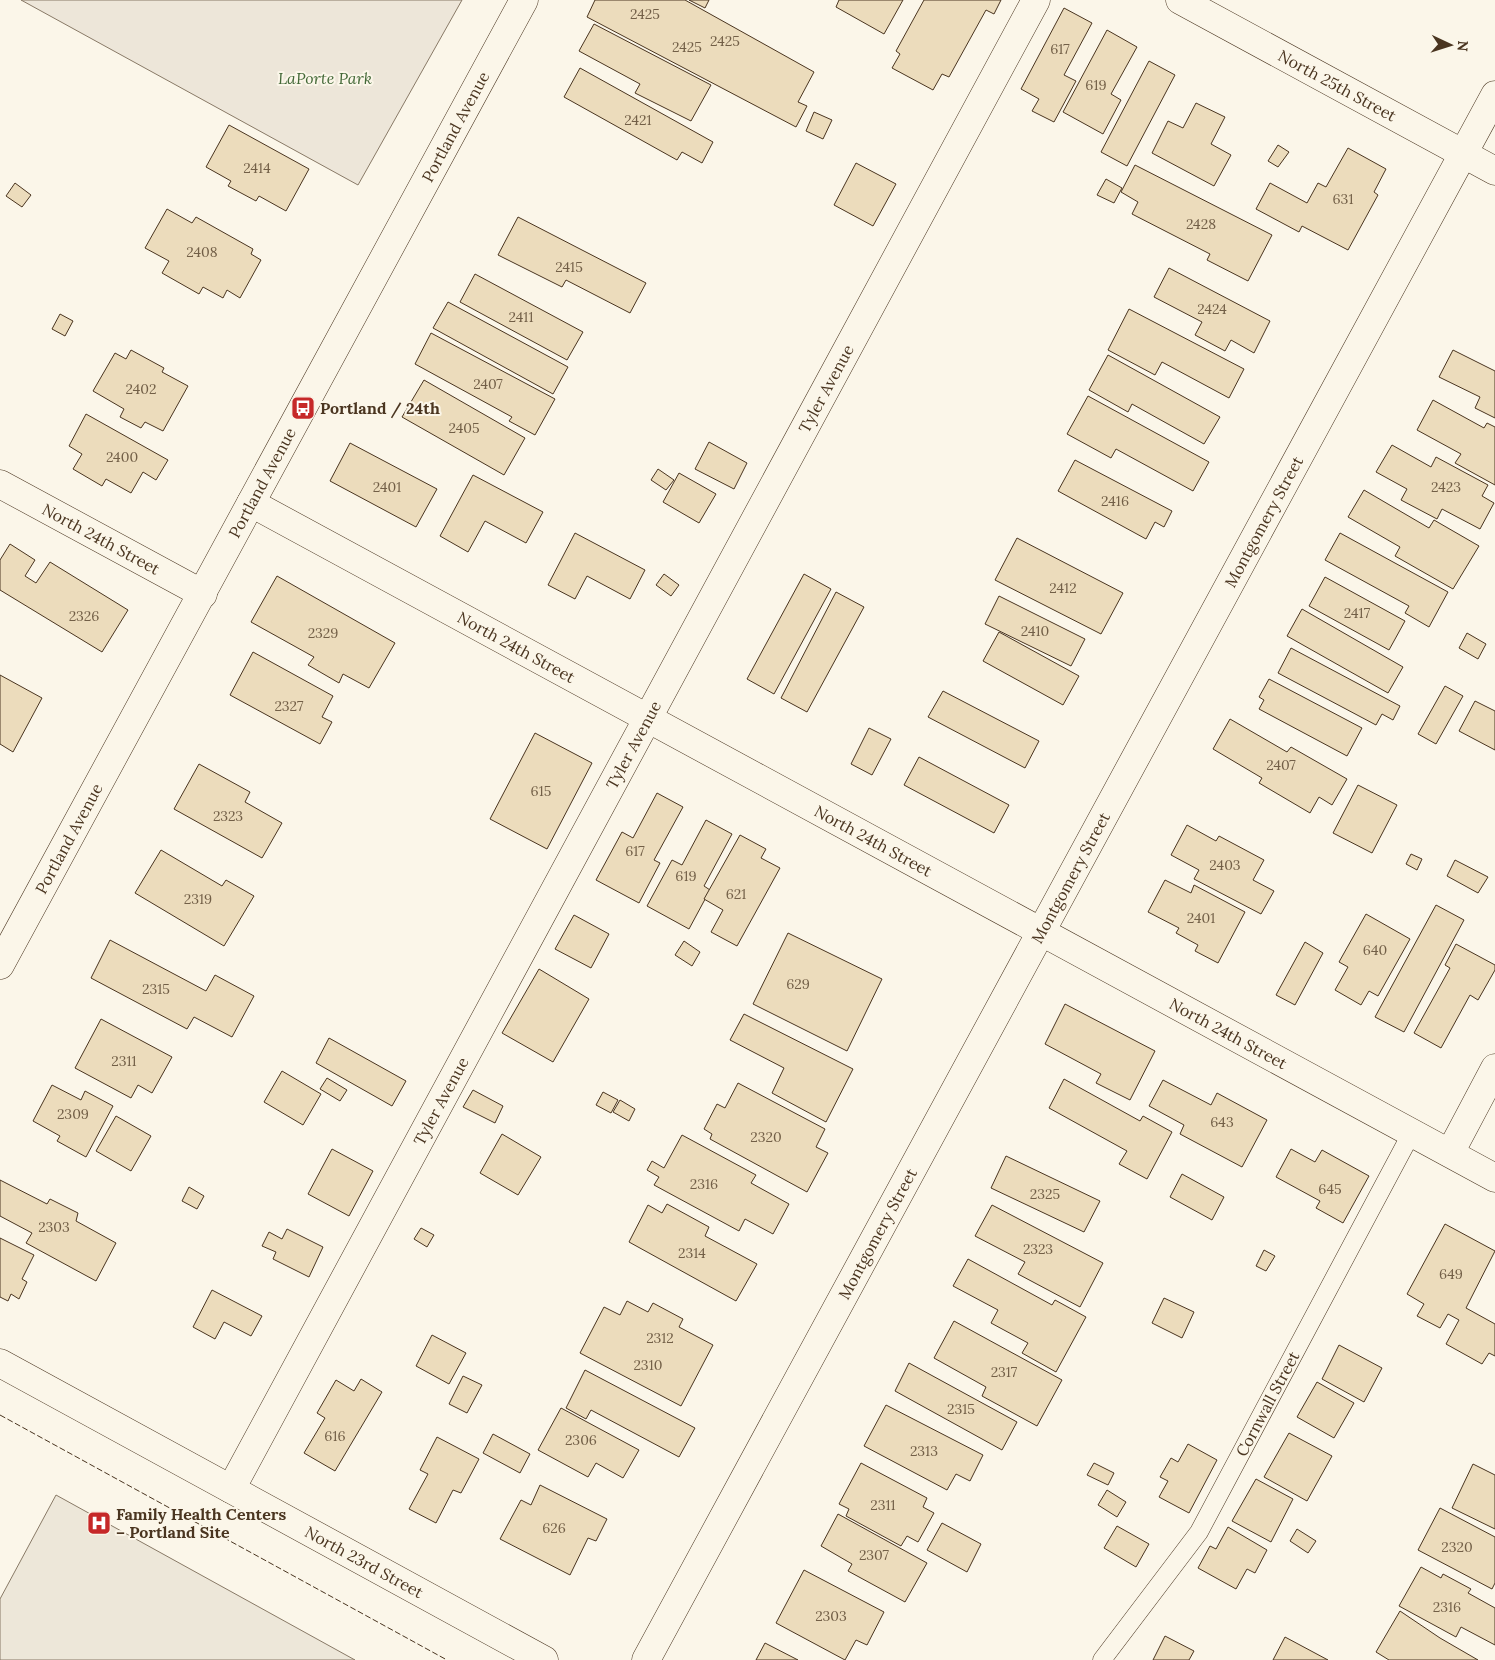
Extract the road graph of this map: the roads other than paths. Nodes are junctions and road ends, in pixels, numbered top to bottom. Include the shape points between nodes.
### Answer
1 (524, 0) edge
2 (1036, 0) edge
3 (1180, 0) edge
4 (1495, 95) edge
5 (1463, 154) junction
6 (1495, 171) edge
7 (0, 484) edge
8 (251, 503) junction
9 (203, 594) junction
10 (646, 716) junction
11 (1041, 931) junction
12 (0, 965) edge
13 (1495, 1068) edge
14 (1411, 1134) junction
15 (1450, 1153) junction
16 (1495, 1178) edge
17 (0, 1362) edge
18 (231, 1489) junction
19 (544, 1660) edge
20 (646, 1660) edge
21 (1102, 1660) edge

1 - 8 street, Portland Avenue
2 - 10 street, Tyler Avenue
3 - 5 street, North 25th Street
4 - 5 street, Montgomery Street
5 - 6 street, North 25th Street
5 - 11 street, Montgomery Street
7 - 9 street, North 24th Street
8 - 9 street, Portland Avenue
8 - 10 street, North 24th Street
9 - 12 street, Portland Avenue
10 - 11 street, North 24th Street
10 - 18 street, Tyler Avenue
11 - 14 street, North 24th Street
11 - 20 street, Montgomery Street
13 - 15 street
14 - 15 street, North 24th Street
14 - 21 lane, Cornwall Street via 1199,1532
15 - 16 street, North 24th Street
17 - 18 street, North 23rd Street
18 - 19 street, North 23rd Street

